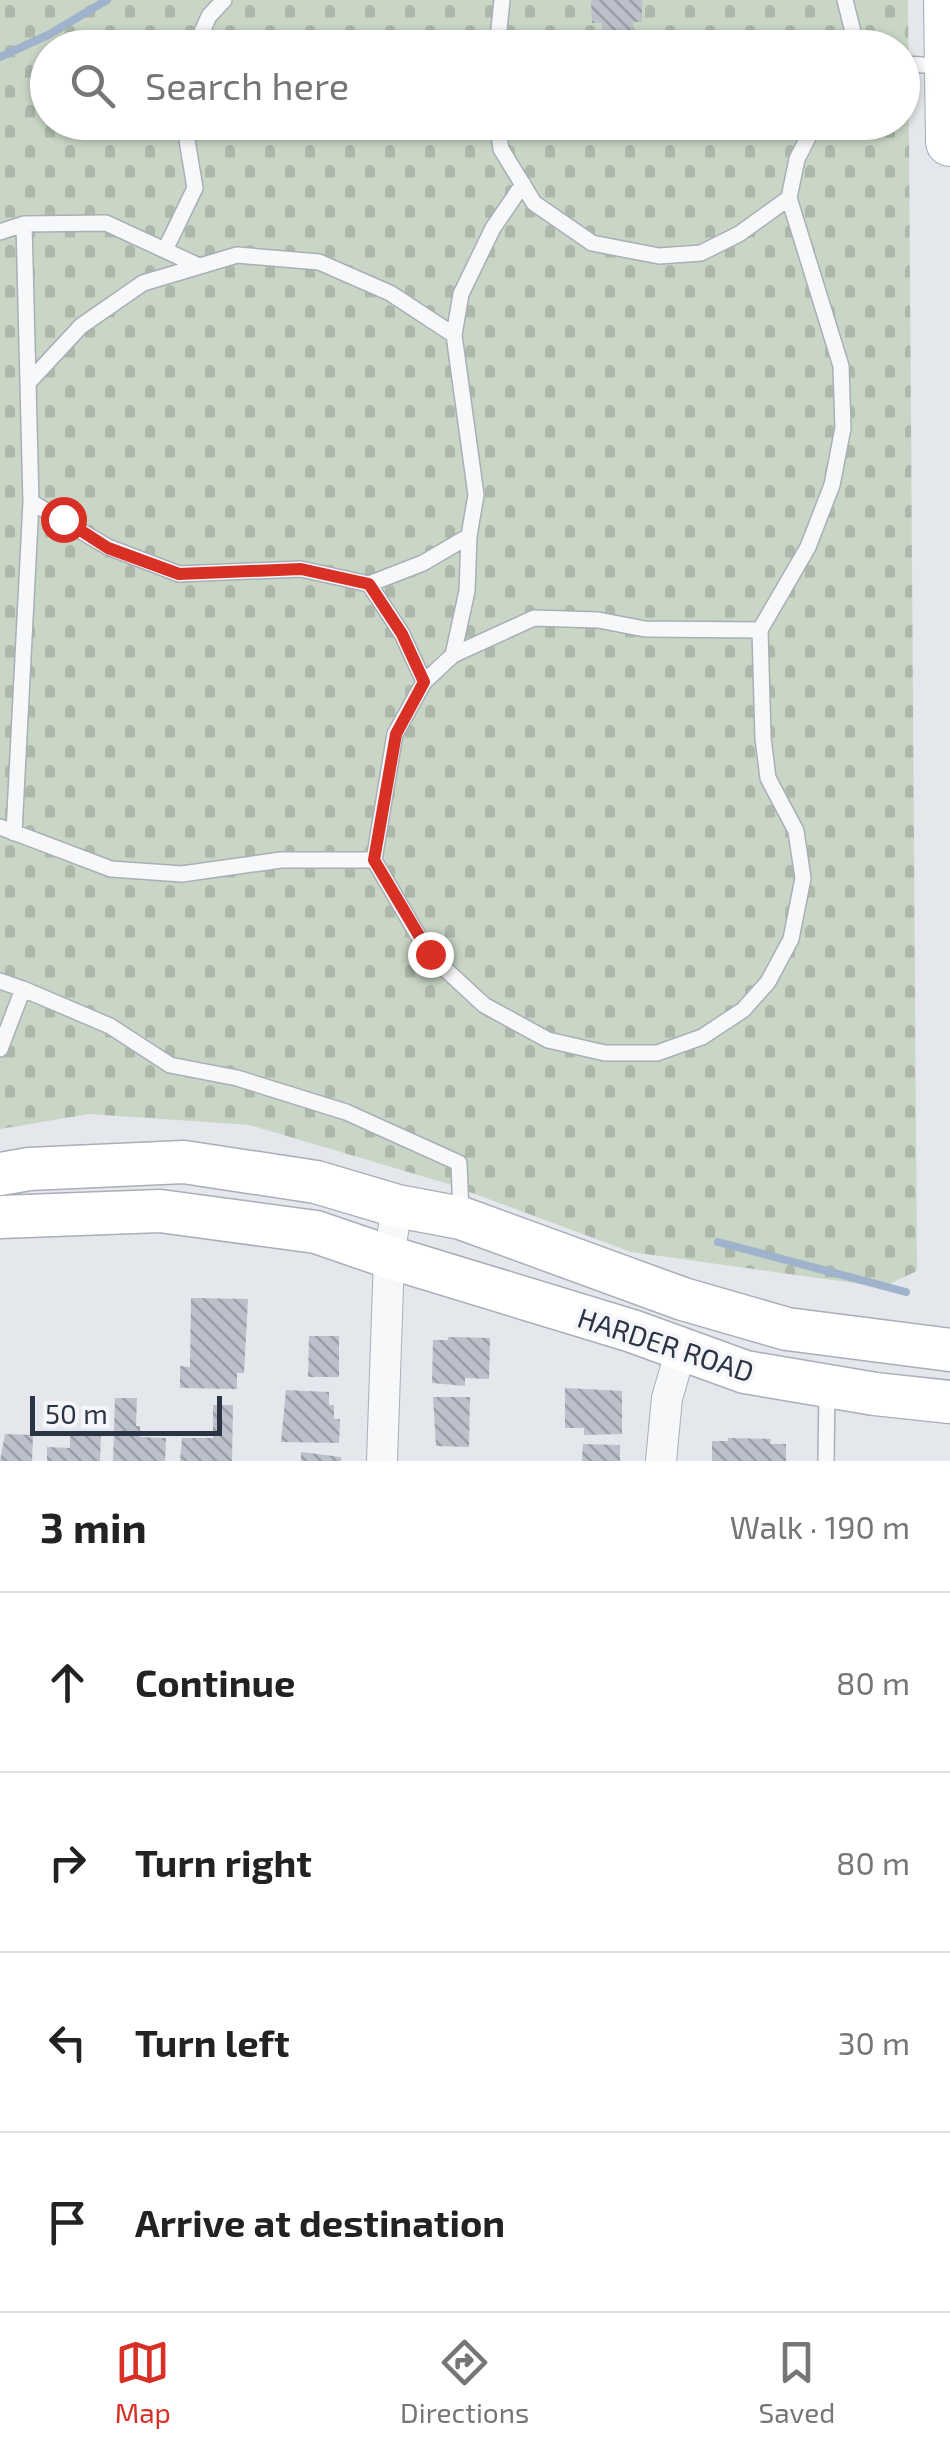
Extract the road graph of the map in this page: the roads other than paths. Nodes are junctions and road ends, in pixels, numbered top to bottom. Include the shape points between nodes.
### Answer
1 (224, 0) edge
2 (502, 0) edge
3 (844, 0) edge
4 (948, 0) edge
5 (203, 30) edge
6 (499, 30) edge
7 (852, 30) edge
8 (920, 65) edge
9 (949, 66) edge
10 (187, 140) edge
11 (500, 140) edge
12 (807, 140) edge
13 (950, 142) edge
14 (523, 184) junction
15 (789, 198) junction
16 (24, 224) junction
17 (0, 232) edge
18 (164, 250) junction
19 (199, 266) junction
20 (454, 335) junction
21 (28, 383) junction
22 (32, 502) junction
23 (469, 536) junction
24 (369, 584) junction
25 (760, 630) junction
26 (454, 655) junction
27 (424, 682) junction
28 (7, 830) edge
29 (374, 860) junction
30 (0, 981) edge
31 (23, 989) junction
32 (0, 1049) edge
33 (0, 1174) edge
34 (397, 1206) junction
35 (0, 1217) edge
36 (462, 1218) junction
37 (389, 1258) junction
38 (681, 1350) junction
39 (950, 1350) edge
40 (828, 1386) junction
41 (950, 1402) edge
42 (382, 1461) edge
43 (661, 1461) edge
44 (826, 1461) edge

1 - 5 lane
2 - 6 lane
3 - 7 lane
4 - 9 main road
8 - 9 lane
9 - 13 main road
10 - 18 lane via 194,188
11 - 14 lane
12 - 15 lane
14 - 15 lane via 534,203 592,243 658,256 701,253
14 - 20 lane via 461,294
15 - 25 lane via 841,366 843,428 832,484 808,547
16 - 17 lane
16 - 18 lane via 106,223
16 - 21 lane
18 - 19 lane
19 - 20 lane via 237,255 318,262 390,293
19 - 21 lane via 143,282 81,326
20 - 23 lane via 476,495
21 - 22 lane
22 - 24 lane via 108,548 179,574 301,569
22 - 28 lane
23 - 24 lane
23 - 26 lane
24 - 27 lane
25 - 26 lane via 644,629 534,618
25 - 29 lane via 768,778 796,831 804,878 790,939 768,982 743,1010 702,1036 657,1053 606,1052 548,1040 484,1005 430,954
26 - 27 lane
27 - 29 lane via 396,734
28 - 29 lane via 111,869 182,874 282,860
30 - 31 lane
31 - 32 lane
31 - 36 lane via 110,1026 170,1065 346,1112 459,1163
33 - 34 street, HARDER ROAD via 184,1162 316,1182
34 - 36 street, HARDER ROAD
34 - 37 street
35 - 37 street, HARDER ROAD via 160,1211 229,1218 316,1232
36 - 39 street, HARDER ROAD via 787,1329
37 - 38 street, HARDER ROAD
37 - 42 street
38 - 40 street, HARDER ROAD via 746,1372
38 - 43 street
40 - 41 street, HARDER ROAD
40 - 44 lane

